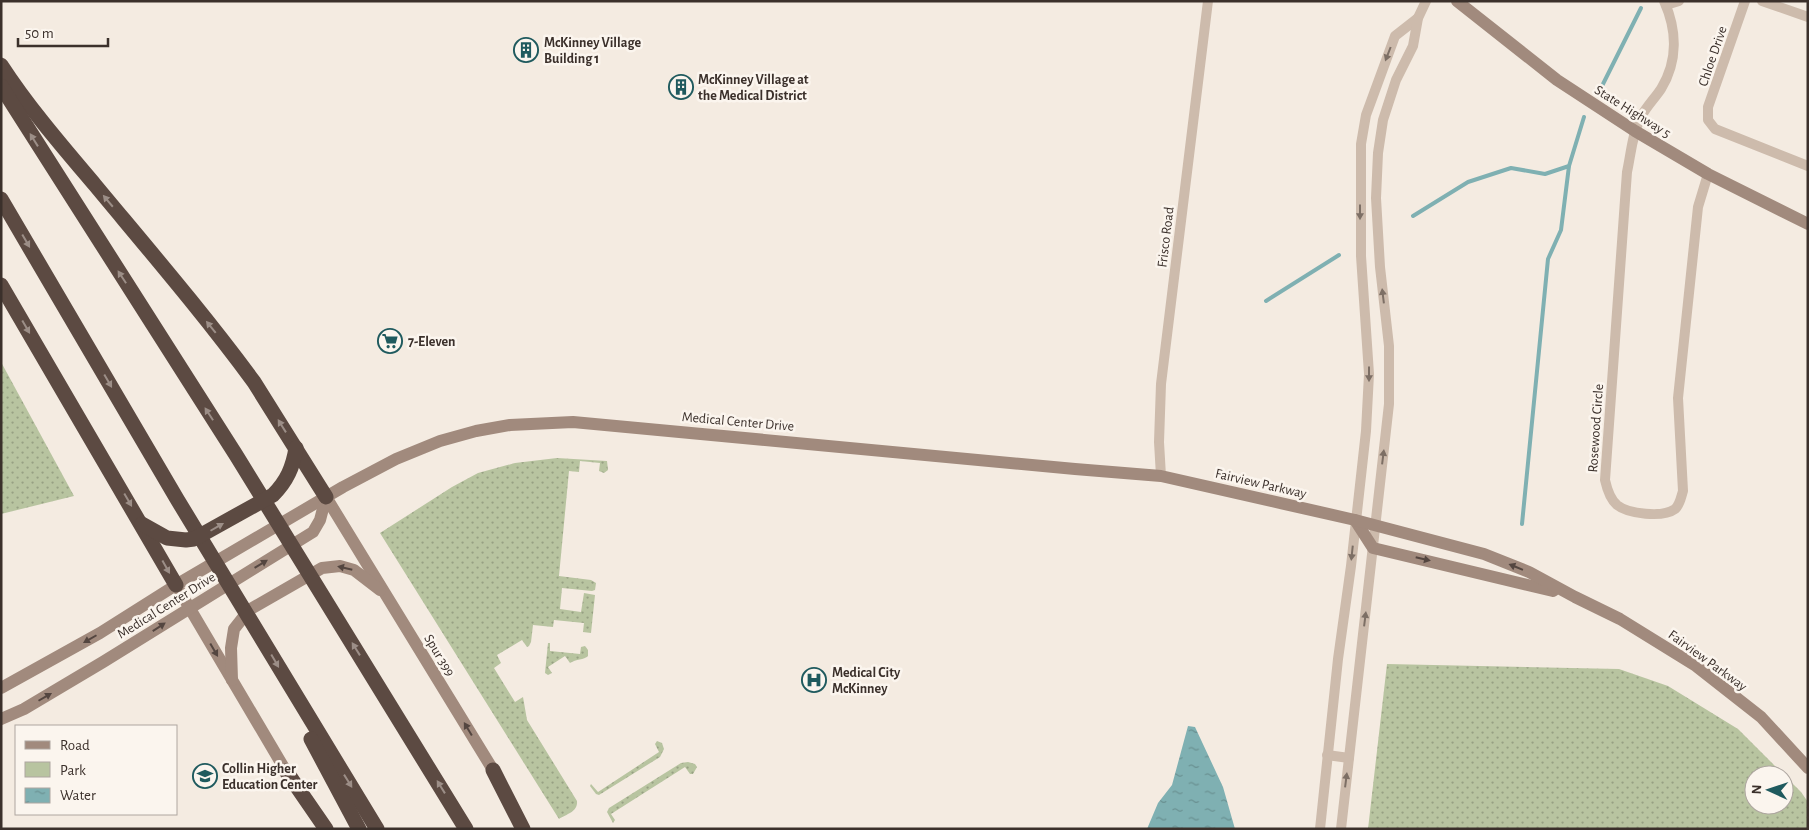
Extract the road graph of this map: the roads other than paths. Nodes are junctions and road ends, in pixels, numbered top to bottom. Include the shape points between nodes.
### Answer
1 (1208, 1) edge
2 (1426, 1) edge
3 (1457, 1) edge
4 (1679, 1) edge
5 (1745, 1) edge
6 (1762, 1) edge
7 (1665, 3) edge
8 (1808, 17) edge
9 (1418, 18) junction
10 (1, 65) edge
11 (1, 86) edge
12 (1635, 131) junction
13 (1808, 166) edge
14 (1708, 174) junction
15 (1, 199) edge
16 (1808, 224) edge
17 (1380, 267) junction
18 (1362, 268) junction
19 (1, 285) edge
20 (296, 448) junction
21 (1161, 476) junction
22 (326, 497) junction
23 (1355, 520) junction
24 (141, 523) junction
25 (1375, 526) junction
26 (1373, 548) junction
27 (176, 585) junction
28 (386, 594) junction
29 (1575, 597) junction
30 (189, 607) junction
31 (286, 680) junction
32 (232, 681) junction
33 (1, 688) edge
34 (1, 719) edge
35 (1327, 755) junction
36 (1349, 758) junction
37 (1808, 768) edge
38 (493, 770) junction
39 (286, 771) junction
40 (316, 829) edge
41 (326, 829) edge
42 (359, 829) edge
43 (378, 829) edge
44 (466, 829) edge
45 (523, 829) edge
46 (529, 829) edge
47 (1320, 829) edge
48 (1340, 829) edge

1 - 21 street, Frisco Road via 1161,384
2 - 9 street
3 - 12 street, State Highway 5 via 1557,80
4 - 7 street
5 - 13 street, Chloe Drive via 1708,107 1708,120 1715,129
6 - 8 street
7 - 12 street, Rosewood Circle via 1674,27 1671,68
9 - 17 street via 1413,46 1396,80 1383,120 1376,198
9 -> 18 street via 1395,36 1366,115 1361,144
20 -> 10 highway via 242,365 43,123
44 -> 11 highway via 236,455
12 - 14 street, State Highway 5
12 - 14 street, Rosewood Circle via 1626,172 1605,480 1617,505 1631,511 1668,512 1676,508 1683,491 1678,398 1698,207
14 - 16 street, State Highway 5
15 -> 31 highway
17 - 18 street
25 -> 17 street via 1389,404 1389,346
18 -> 23 street via 1369,374
19 -> 24 highway
20 - 22 highway
24 -> 20 highway via 167,538 186,540 201,536 273,495 292,467
21 - 22 street, Medical Center Drive via 599,423 552,422 510,425 440,441 382,466
21 - 23 street, Fairview Parkway
22 - 27 street, Medical Center Drive
22 - 28 street, Spur 399
30 -> 22 street, Medical Center Drive via 313,532
23 - 25 street, Fairview Parkway
23 - 26 street
23 -> 35 street
24 -> 27 highway
25 - 26 street
29 -> 25 street, Fairview Parkway via 1530,572 1484,554
26 -> 29 street, Fairview Parkway
36 -> 26 street
27 - 30 street
27 -> 33 street, Medical Center Drive via 100,633
28 -> 32 street via 354,570 340,566 322,568 249,610 234,629
38 -> 28 street, Spur 399
29 - 37 street, Fairview Parkway via 1627,623 1696,666 1761,717
30 -> 32 street
34 -> 30 street, Medical Center Drive via 73,680
31 - 42 highway via 307,731
31 -> 43 highway
32 - 39 street
35 - 36 street
35 - 47 street
48 -> 36 street
38 - 45 highway
38 - 46 street, Spur 399
39 - 40 street
39 - 41 highway

